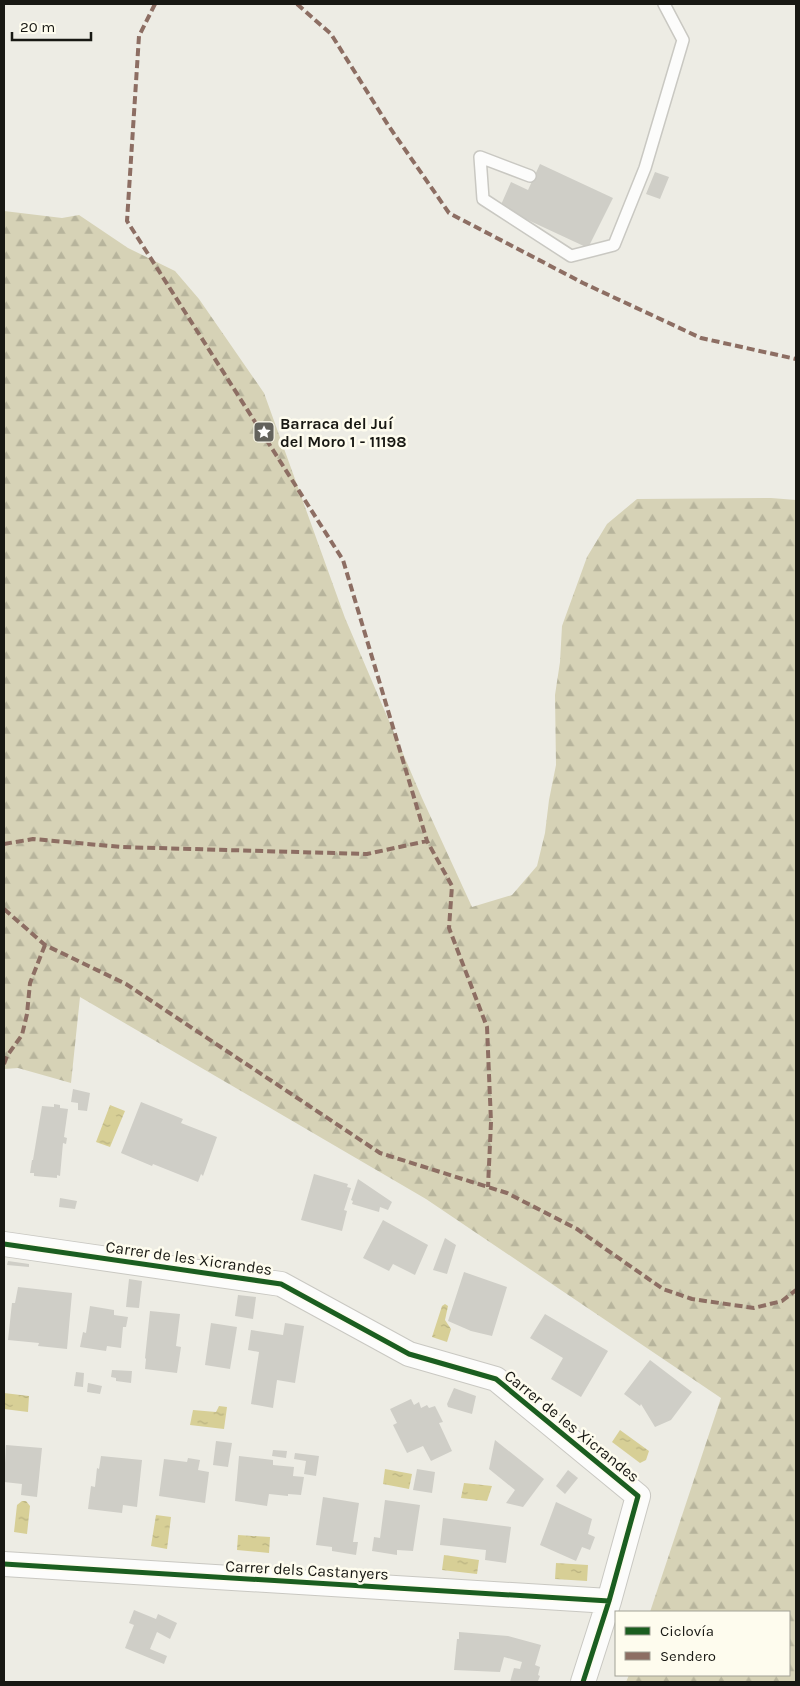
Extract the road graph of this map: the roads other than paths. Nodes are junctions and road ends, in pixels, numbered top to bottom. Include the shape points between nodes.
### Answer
1 (664, 4) edge
2 (530, 176) dead end
3 (4, 1244) edge
4 (4, 1564) edge
5 (609, 1601) junction
6 (583, 1682) edge

1 - 2 lane via 683,40 645,168 614,245 571,256 483,199 480,157
3 - 5 street, Carrer de les Xicrandes via 281,1284 409,1354 496,1379 638,1496
4 - 5 street, Carrer dels Castanyers
5 - 6 street

